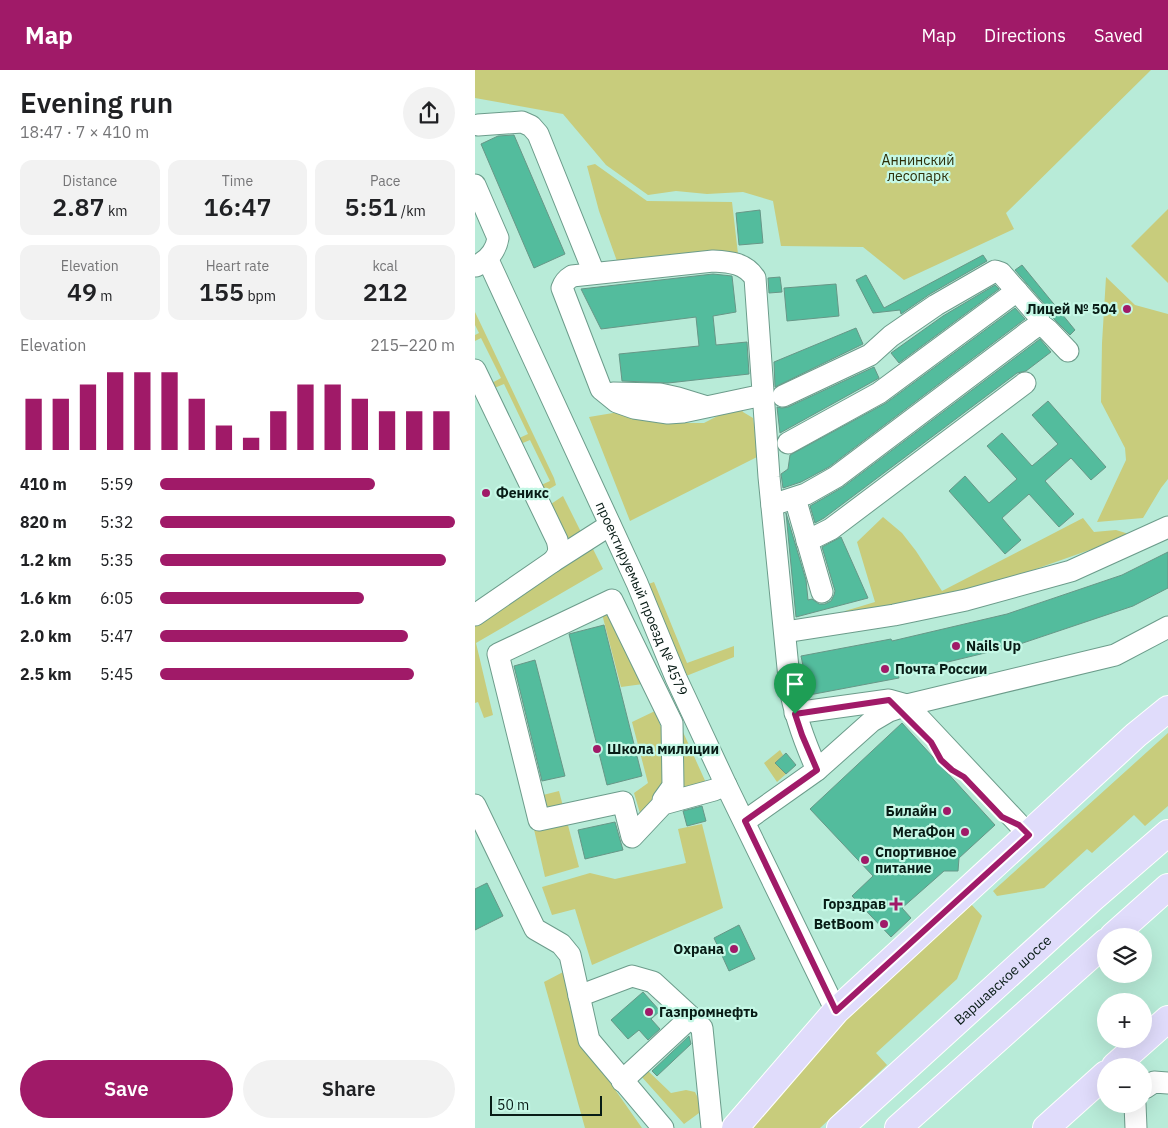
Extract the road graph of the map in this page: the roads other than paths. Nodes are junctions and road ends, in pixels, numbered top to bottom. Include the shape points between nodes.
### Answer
1 (478, 125) dead end
2 (475, 185) edge
3 (481, 263) edge
4 (594, 273) junction
5 (1017, 291) junction
6 (1039, 323) junction
7 (1067, 351) dead end
8 (475, 370) edge
9 (1025, 383) dead end
10 (773, 395) junction
11 (788, 443) dead end
12 (795, 498) junction
13 (772, 505) junction
14 (610, 525) junction
15 (1166, 534) edge
16 (807, 540) junction
17 (552, 562) junction
18 (823, 592) dead end
19 (475, 616) edge
20 (1168, 627) edge
21 (785, 632) junction
22 (898, 704) junction
23 (1168, 709) edge
24 (795, 714) junction
25 (817, 770) junction
26 (726, 784) junction
27 (663, 804) junction
28 (475, 805) edge
29 (745, 821) junction
30 (1024, 830) junction
31 (1165, 834) edge
32 (1168, 887) edge
33 (1122, 928) edge
34 (1097, 950) edge
35 (579, 996) junction
36 (836, 1011) junction
37 (691, 1017) junction
38 (1168, 1019) edge
39 (1127, 1058) edge
40 (622, 1081) junction
41 (1168, 1082) edge
42 (1097, 1084) edge
43 (1152, 1084) edge
44 (1139, 1113) edge
45 (663, 1128) edge
46 (712, 1128) edge
47 (735, 1128) edge
48 (840, 1128) edge
49 (898, 1128) edge
50 (1046, 1128) edge
51 (1137, 1128) edge

1 - 4 street via 522,122 531,126
2 - 3 street, проектируемый проезд № 4579 via 498,238
3 - 14 street, проектируемый проезд № 4579
4 - 10 street via 713,261 745,266 755,278
4 - 10 street via 572,276 562,288 601,389 617,402 668,413
5 - 6 street via 1037,314
5 - 10 street via 1001,273 995,271 936,305 891,336 870,356
5 - 11 street via 879,393
6 - 7 street
6 - 12 street via 836,477
8 - 17 street via 557,540 558,553
9 - 16 street via 831,528
10 - 13 street via 767,453
12 - 13 street
12 - 16 street
13 - 21 street
14 - 17 street
14 - 26 street, проектируемый проезд № 4579
15 - 21 street via 1071,571 966,600
16 - 18 street
17 - 19 street
20 - 22 street via 1115,655
21 - 24 street
22 - 24 street
22 - 25 street via 872,721
22 - 30 street
22 - 30 street via 931,742 941,760 964,777 1002,817
23 - 30 main road
24 - 25 street
25 - 29 street
26 - 27 street
26 - 29 street, проектируемый проезд № 4579
27 - 27 street via 632,837 623,802 539,820 498,654 612,600 672,723 673,786
28 - 35 street via 535,929 568,950
29 - 36 street, проектируемый проезд № 4579
30 - 36 main road
31 - 48 main road, Варшавское шоссе
32 - 33 main road
34 - 49 main road
35 - 37 street via 632,976 653,982
35 - 40 street via 589,1040
36 - 47 main road
37 - 40 street
37 - 46 street via 702,1028
38 - 39 main road
40 - 45 street
41 - 43 street
42 - 50 main road
44 - 51 street

